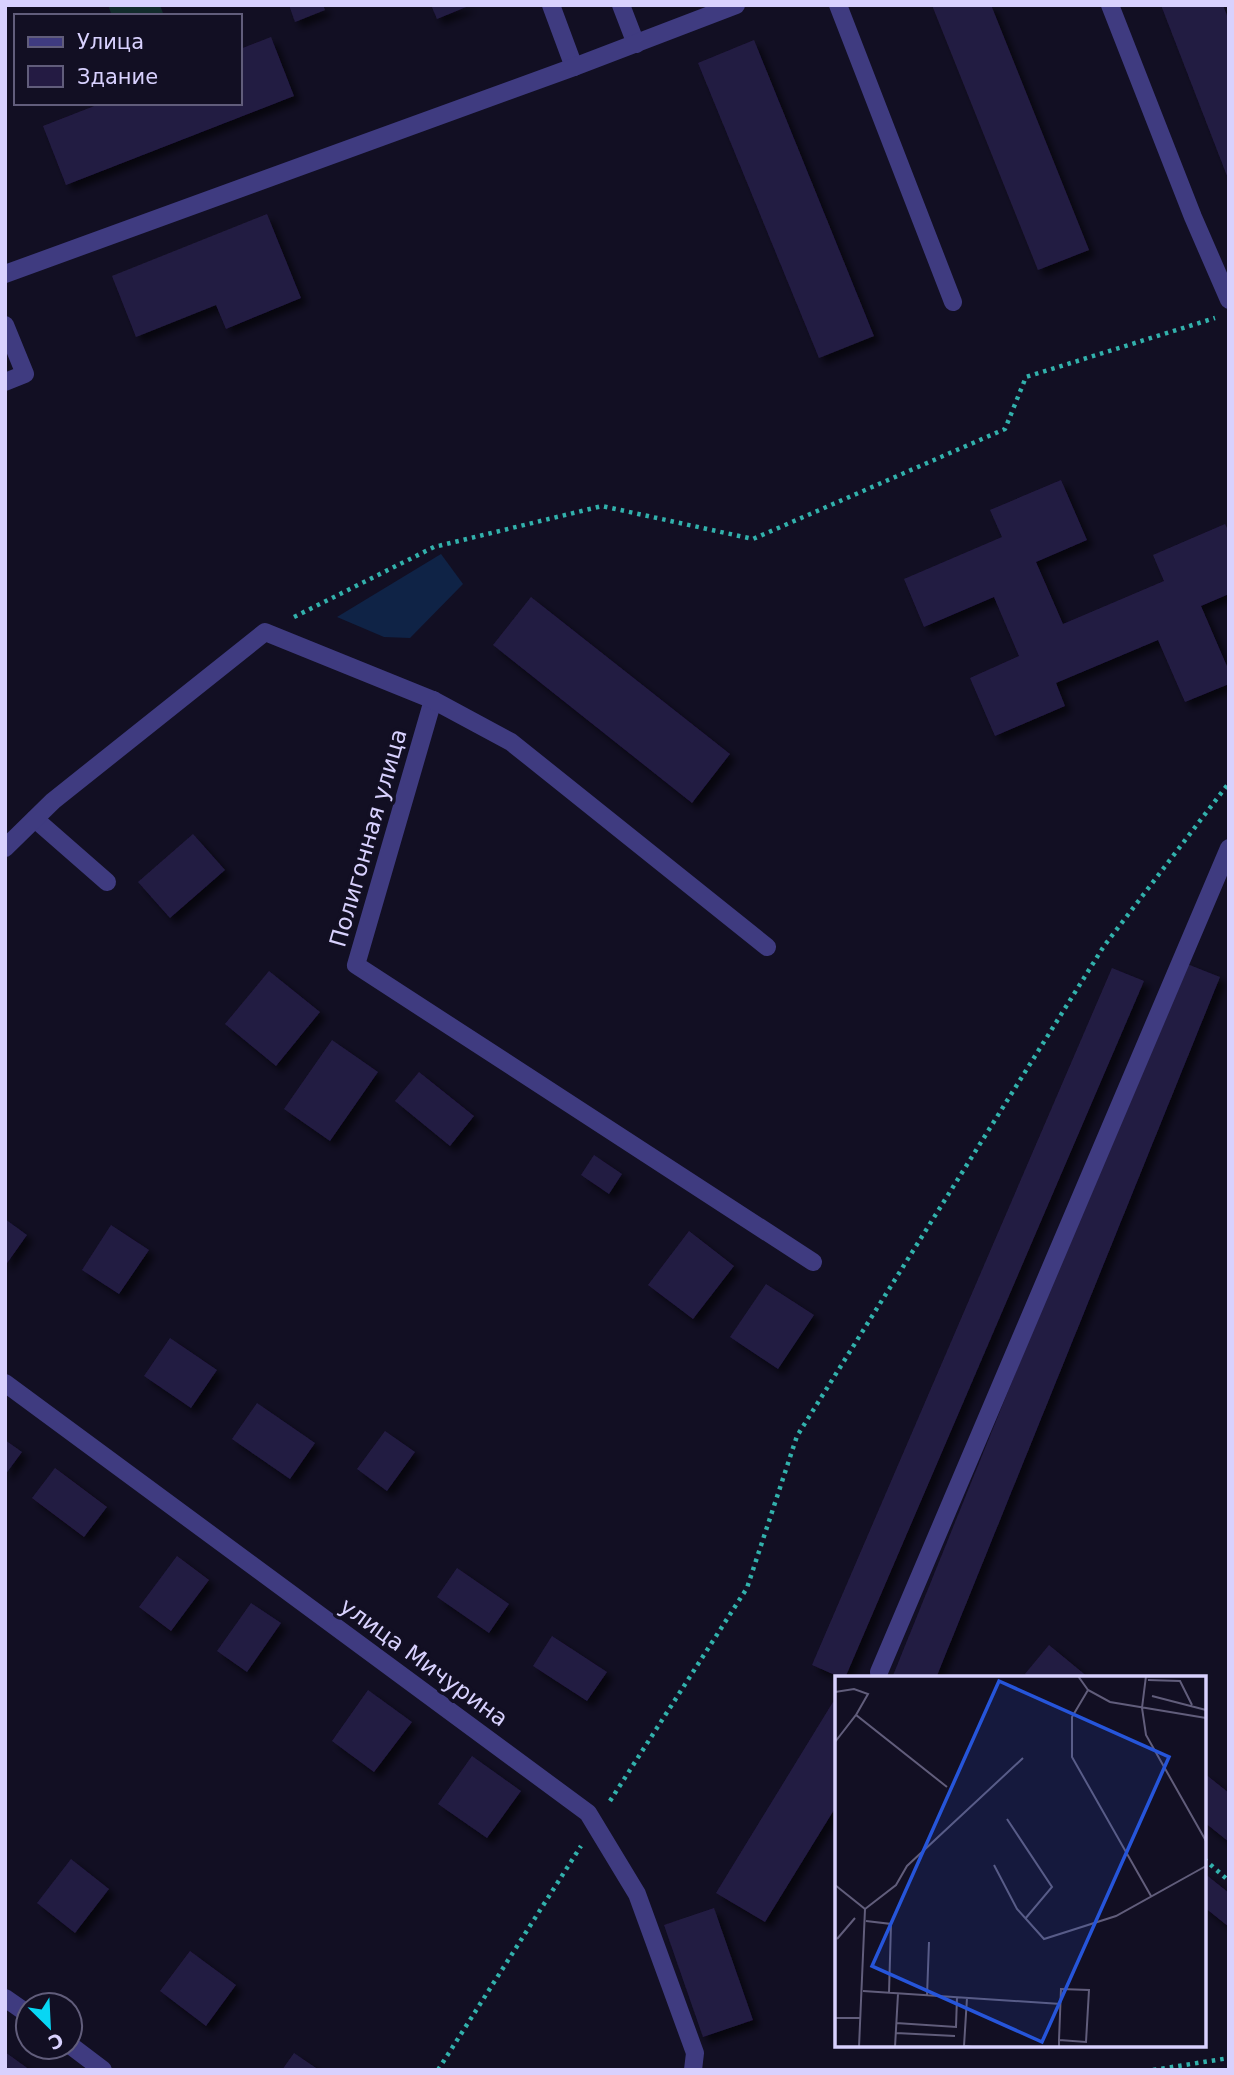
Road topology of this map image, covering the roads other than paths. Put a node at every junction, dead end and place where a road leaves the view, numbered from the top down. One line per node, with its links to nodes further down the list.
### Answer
1 (551, 5): 7 (street)
2 (621, 5): 6 (street)
3 (736, 5): 6 (street)
4 (838, 5): 10 (street)
5 (1110, 5): 9 (street)
6 (636, 44): 7 (street)
7 (575, 67): 8 (street)
8 (5, 274)
9 (1229, 300)
10 (953, 302)
11 (5, 325): 12 (street)
12 (5, 382)
13 (433, 700): 14 (street); 18 (street); 19 (street, Полигонная улица)
14 (35, 818): 15 (street); 17 (street)
15 (5, 848)
16 (1229, 848): 21 (street)
17 (107, 882)
18 (767, 947)
19 (813, 1262)
20 (5, 1383): 24 (street, улица Мичурина)
21 (879, 1672)
22 (84, 2056): 23 (street)
23 (103, 2070)
24 (693, 2070)

